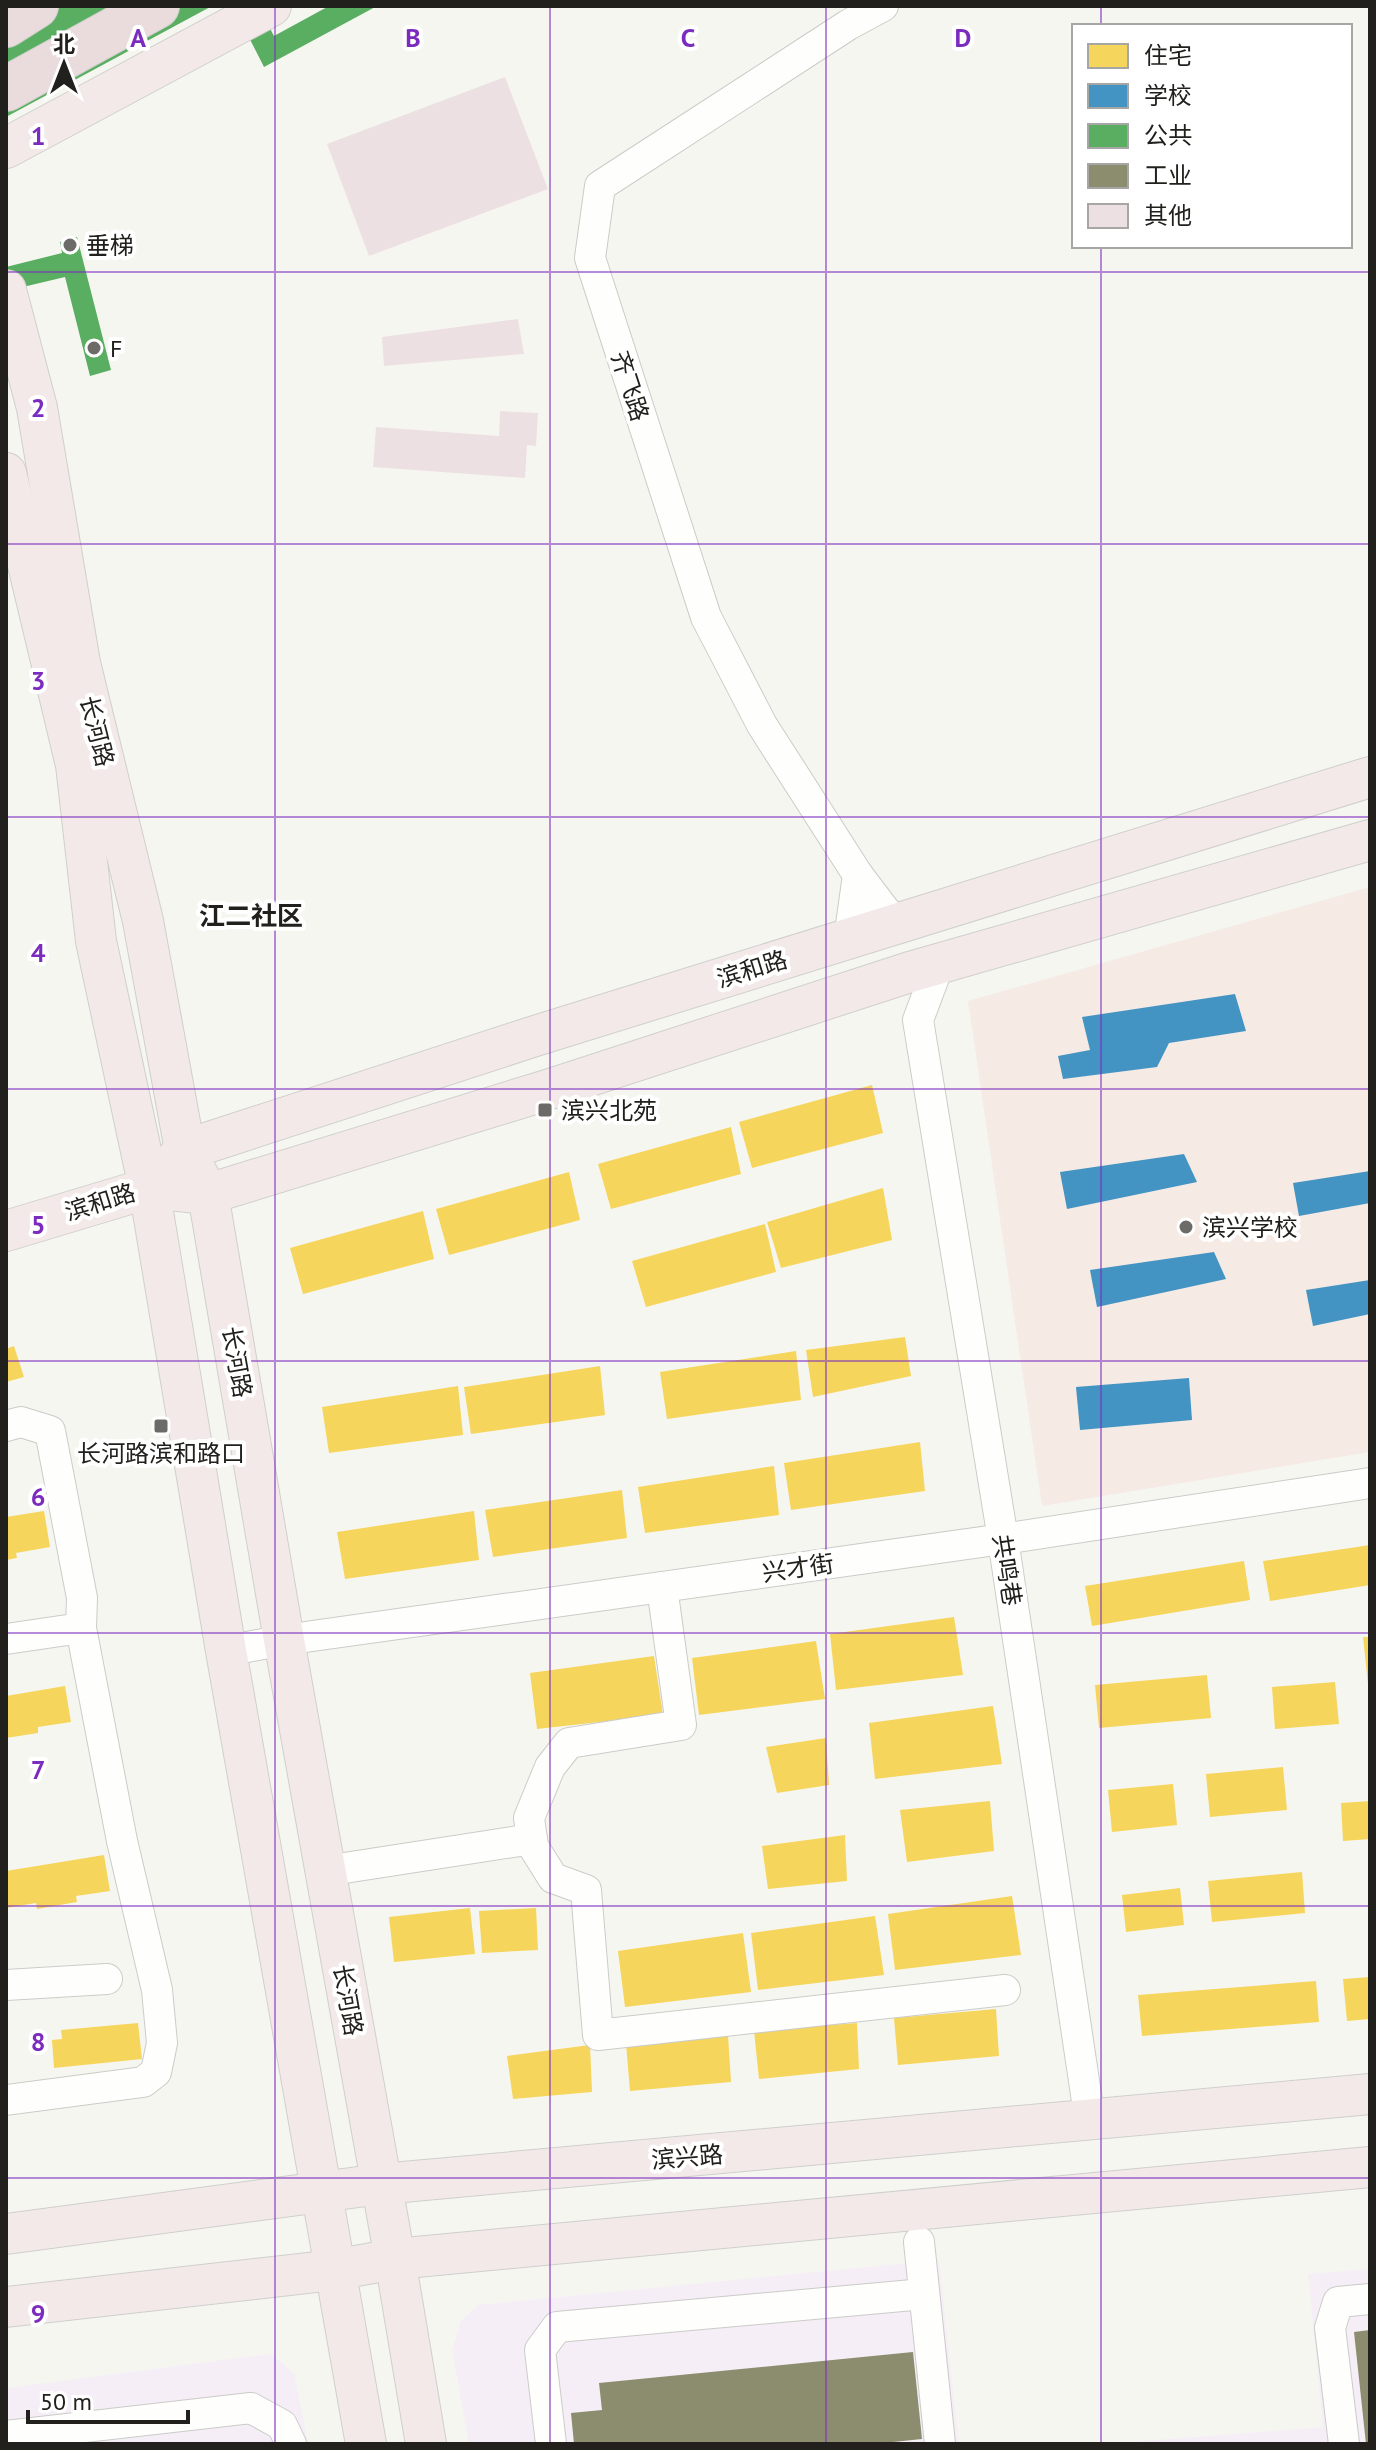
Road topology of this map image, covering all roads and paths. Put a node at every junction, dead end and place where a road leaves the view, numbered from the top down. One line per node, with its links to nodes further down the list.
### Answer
1 (36, 6): 5 (highway)
2 (157, 6): 6 (highway)
3 (271, 6): 7 (main road)
4 (883, 6): 12 (street, 齐飞路)
5 (6, 25)
6 (6, 89)
7 (6, 148)
8 (6, 290): 18 (main road, 长河路)
9 (6, 473): 19 (main road, 长河路)
10 (1370, 777): 13 (main road, 滨和路)
11 (1370, 840): 15 (main road, 滨和路)
12 (858, 875): 13 (street, 齐飞路); 14 (street)
13 (896, 925): 14 (main road, 滨和路)
14 (849, 939): 18 (main road, 滨和路)
15 (939, 964): 16 (main road, 滨和路); 17 (street, 共鸣巷)
16 (869, 986): 17 (street); 20 (main road, 滨和路)
17 (918, 1020): 24 (street, 共鸣巷)
18 (185, 1150): 19 (main road, 滨和路); 20 (main road, 长河路)
19 (149, 1188): 20 (main road, 滨和路); 21 (main road, 滨和路); 29 (main road, 长河路)
20 (208, 1194): 28 (main road, 长河路)
21 (6, 1231)
22 (6, 1426): 26 (street)
23 (1370, 1483): 24 (street, 兴才街)
24 (1003, 1539): 25 (street, 兴才街); 37 (street, 共鸣巷)
25 (662, 1587): 28 (street, 兴才街); 30 (street)
26 (81, 1628): 27 (street); 36 (street)
27 (6, 1639)
28 (284, 1640): 29 (street, 兴才街); 31 (main road, 长河路)
29 (226, 1651): 40 (main road, 长河路)
30 (532, 1839): 31 (street); 34 (street)
31 (325, 1871): 39 (main road, 长河路)
32 (107, 1979): 33 (street)
33 (6, 1985)
34 (1005, 1990)
35 (1370, 2094): 37 (main road, 滨兴路)
36 (6, 2100)
37 (1090, 2121): 39 (main road, 滨兴路)
38 (1370, 2167): 43 (main road)
39 (381, 2184): 40 (main road, 滨兴路); 43 (main road, 长河路)
40 (320, 2192): 41 (main road, 滨兴路); 44 (main road, 长河路)
41 (6, 2234)
42 (919, 2242): 45 (street)
43 (395, 2259): 44 (main road); 51 (main road, 长河路)
44 (334, 2270): 47 (main road); 50 (main road, 长河路)
45 (924, 2294): 52 (street); 53 (street)
46 (1370, 2299): 54 (street)
47 (6, 2307)
48 (6, 2436): 49 (street)
49 (291, 2444)
50 (366, 2444)
51 (426, 2444)
52 (551, 2444)
53 (940, 2444)
54 (1344, 2444)

